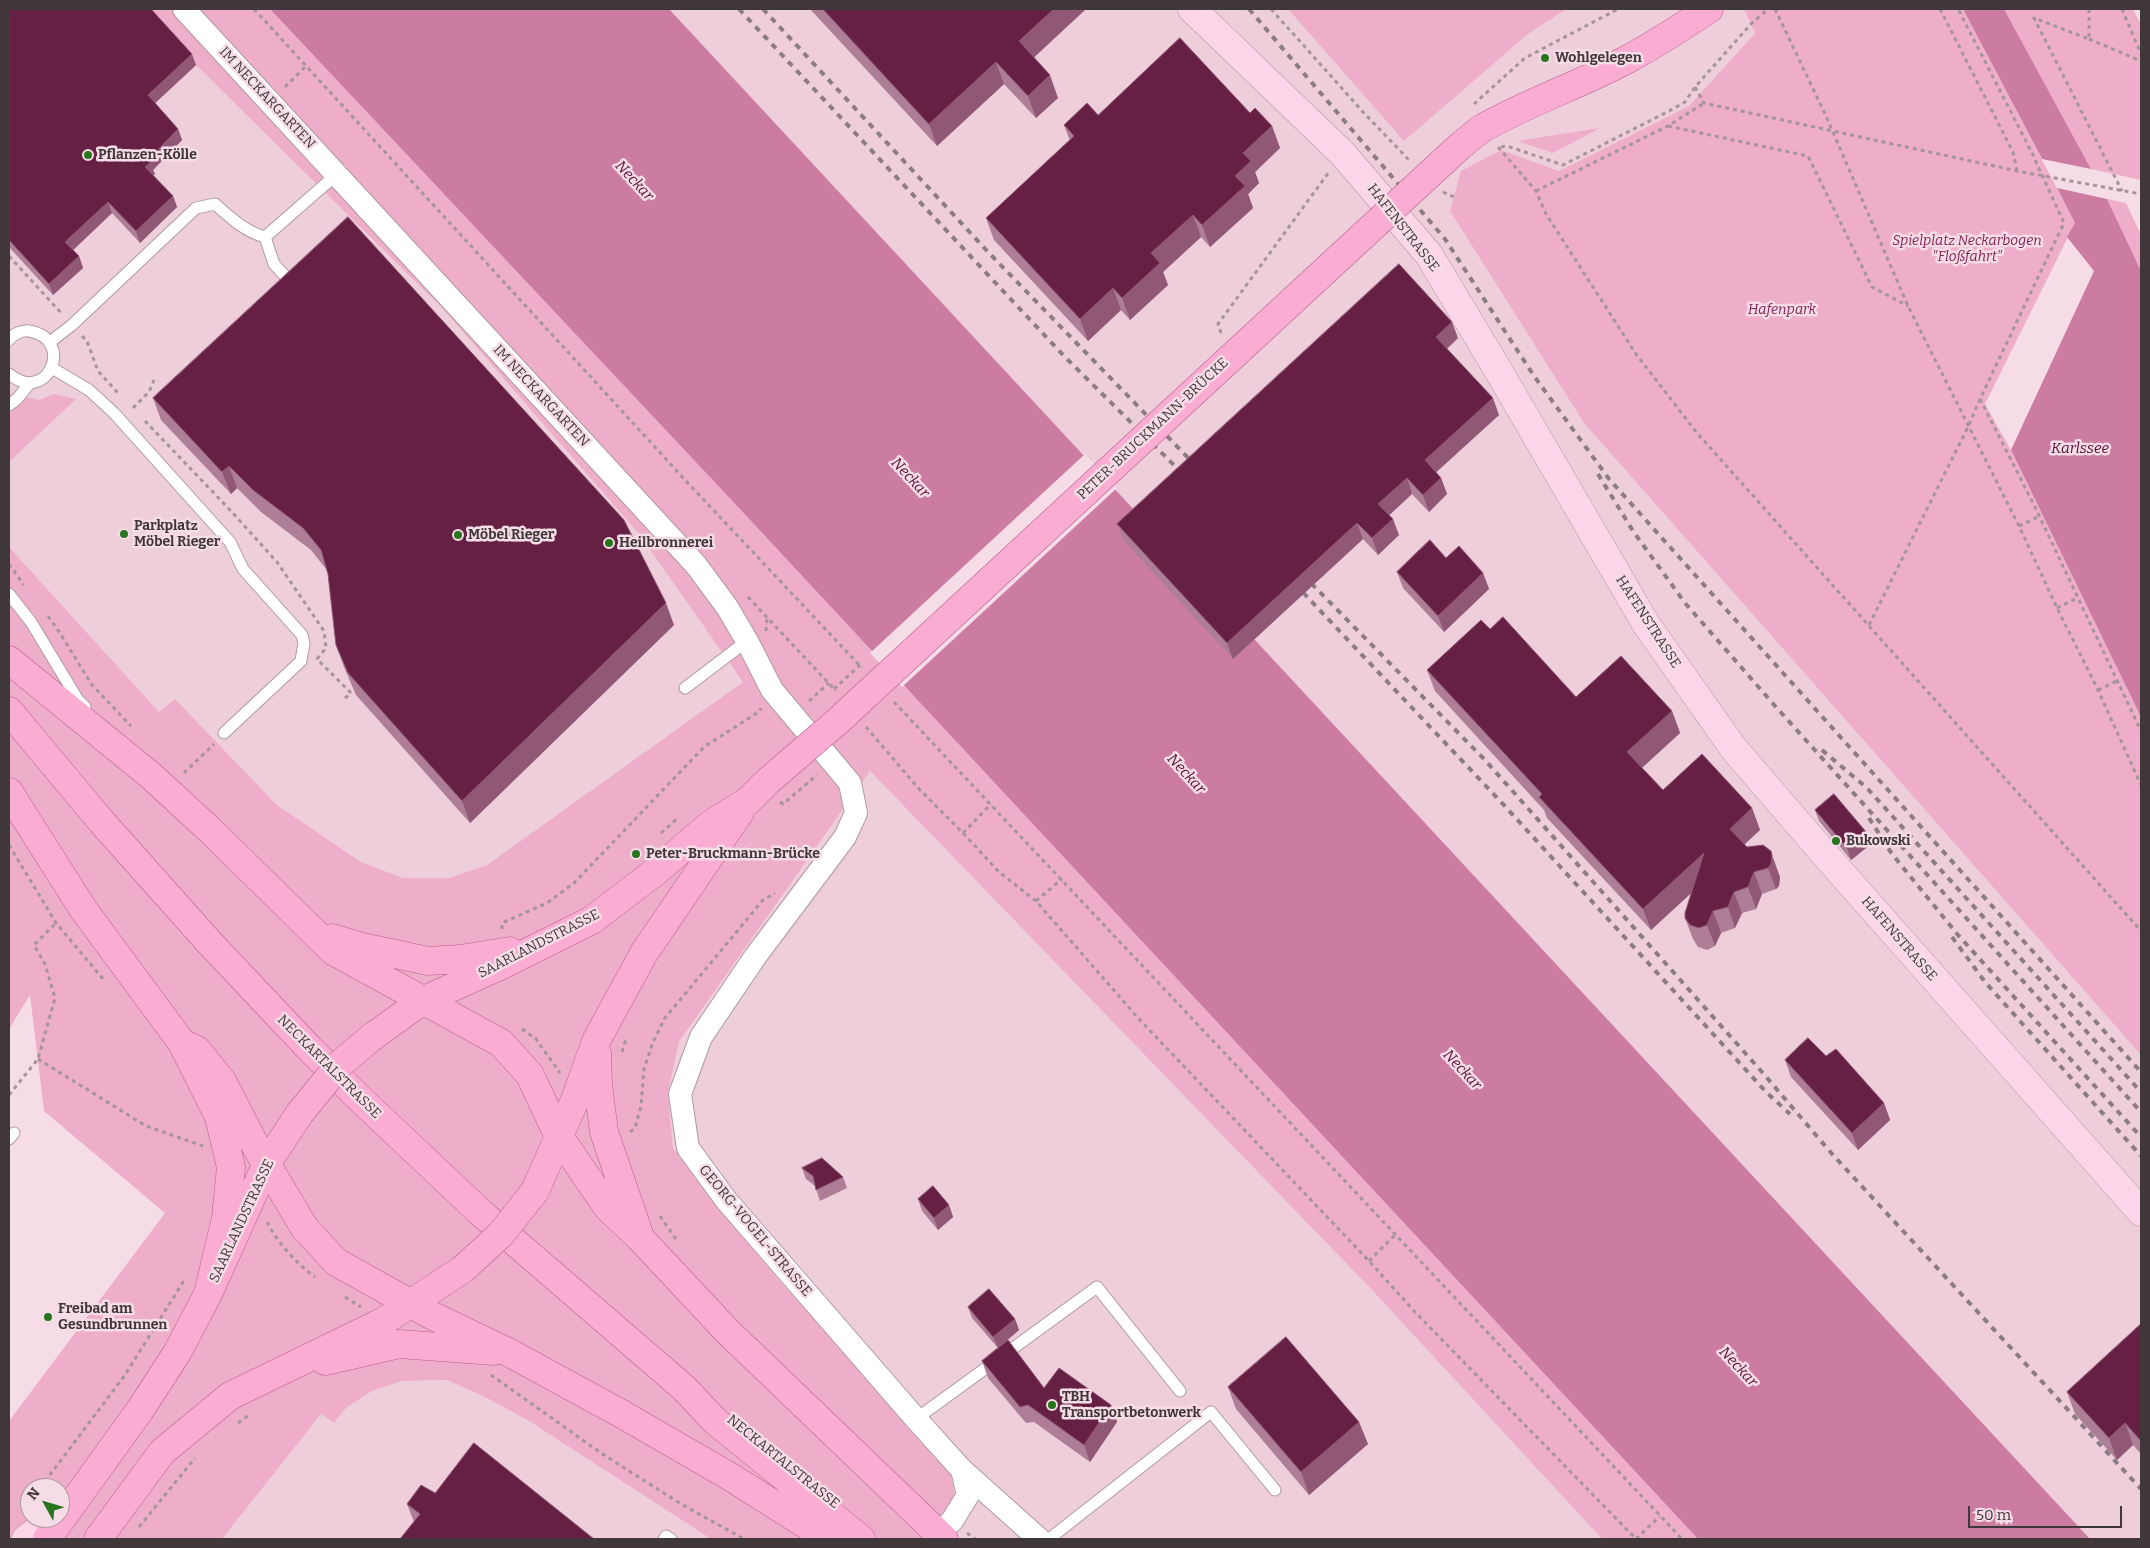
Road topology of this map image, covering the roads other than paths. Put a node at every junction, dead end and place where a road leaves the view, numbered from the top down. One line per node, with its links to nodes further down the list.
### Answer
1 (184, 9): 4 (street, IM NECKARGARTEN)
2 (1192, 9): 31 (main road, HAFENSTRASSE)
3 (1709, 9): 20 (main road, PETER-BRUCKMANN-BRÜCKE, bridge)
4 (337, 174): 5 (lane); 14 (street, IM NECKARGARTEN)
5 (265, 237): 6 (lane); 8 (lane)
6 (294, 286)
7 (9, 340): 8 (lane)
8 (50, 342): 9 (lane)
9 (52, 368): 11 (lane); 18 (lane)
10 (9, 374): 11 (lane)
11 (30, 383): 12 (lane)
12 (9, 405)
13 (9, 594): 19 (lane)
14 (756, 638): 16 (lane); 23 (street, IM NECKARGARTEN)
15 (9, 660): 19 (main road)
16 (685, 688)
17 (9, 711): 37 (main road, NECKARTALSTRASSE)
18 (224, 733)
19 (150, 775): 24 (main road)
20 (771, 790): 22 (main road, SAARLANDSTRASSE)
21 (9, 792): 28 (main road)
22 (748, 800): 25 (main road, SAARLANDSTRASSE); 27 (main road, SAARLANDSTRASSE)
23 (856, 812): 39 (street, GEORG-VOGEL-STRASSE)
24 (314, 932): 25 (main road); 26 (main road)
25 (541, 946): 26 (main road, SAARLANDSTRASSE)
26 (422, 1001): 29 (main road); 30 (main road, SAARLANDSTRASSE, bridge)
27 (596, 1041): 29 (main road, SAARLANDSTRASSE); 32 (main road)
28 (182, 1043): 30 (main road); 33 (main road)
29 (558, 1135): 32 (main road); 34 (main road, SAARLANDSTRASSE, bridge)
30 (267, 1163): 33 (main road, SAARLANDSTRASSE); 34 (main road)
31 (2141, 1212)
32 (640, 1238): 45 (main road)
33 (208, 1294): 42 (main road, SAARLANDSTRASSE)
34 (411, 1303): 35 (main road); 36 (main road, SAARLANDSTRASSE)
35 (508, 1352): 36 (main road); 51 (main road)
36 (277, 1372): 46 (main road, SAARLANDSTRASSE)
37 (684, 1388): 52 (main road, NECKARTALSTRASSE); 53 (main road, NECKARTALSTRASSE)
38 (1180, 1391): 39 (lane)
39 (916, 1418): 40 (street, GEORG-VOGEL-STRASSE)
40 (962, 1470): 45 (street, GEORG-VOGEL-STRASSE); 54 (street, GEORG-VOGEL-STRASSE)
41 (1275, 1490): 55 (lane)
42 (70, 1503)
43 (41, 1528): 47 (main road)
44 (54, 1528): 48 (main road, SAARLANDSTRASSE)
45 (944, 1531)
46 (102, 1536)
47 (26, 1539)
48 (47, 1539)
49 (664, 1539): 50 (lane)
50 (671, 1539)
51 (829, 1539)
52 (861, 1539)
53 (880, 1539)
54 (1039, 1539)
55 (1049, 1539)

